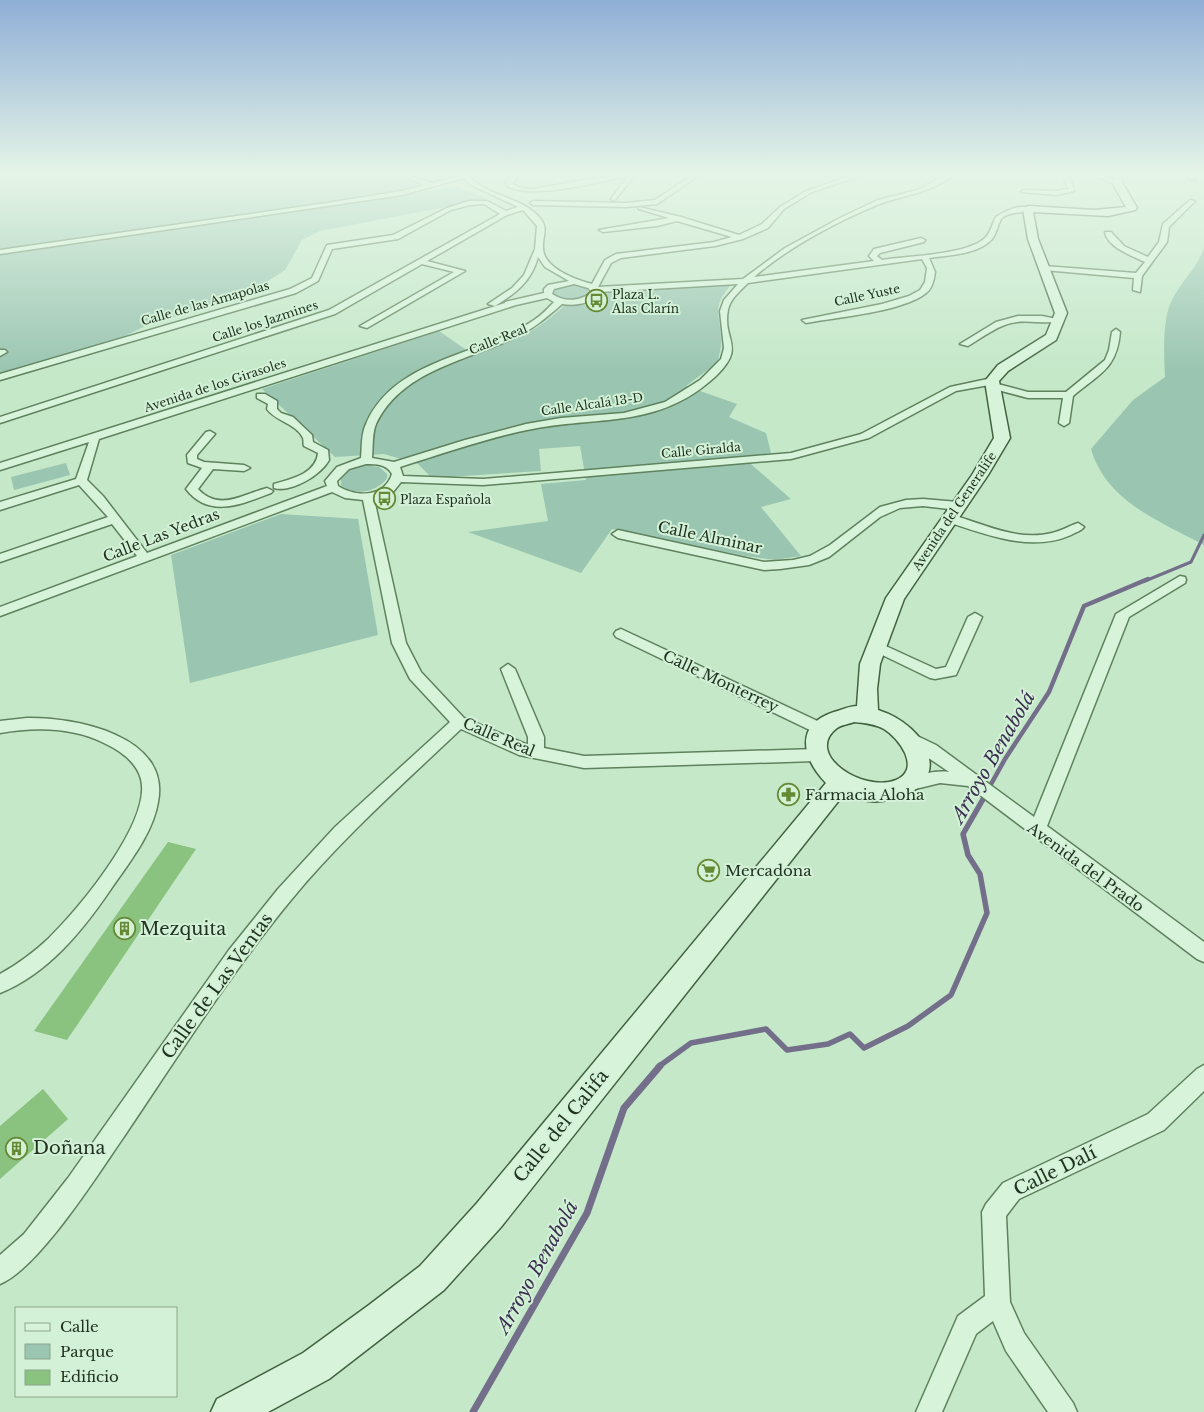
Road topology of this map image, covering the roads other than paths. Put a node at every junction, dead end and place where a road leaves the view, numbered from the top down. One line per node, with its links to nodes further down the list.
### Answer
1 (85, 240): 13 (street)
2 (376, 240): 36 (street, Calle de las Amapolas)
3 (460, 240): 16 (street, Calle los Jazmines)
4 (539, 240): 12 (street, Avenida de los Girasoles)
5 (729, 240): 24 (street)
6 (806, 240): 21 (street, Calle Alcalá 13-D)
7 (921, 240): 17 (street)
8 (986, 240): 14 (street)
9 (1033, 240): 18 (street)
10 (1112, 240): 15 (street)
11 (1163, 240): 15 (street)
12 (538, 250): 19 (street); 29 (street, Avenida de los Girasoles)
13 (0, 252)
14 (925, 258): 17 (street); 30 (street, Calle Yuste)
15 (1150, 261): 20 (street)
16 (421, 262): 32 (street); 40 (street, Calle los Jazmines)
17 (881, 263): 21 (street)
18 (1044, 268): 20 (street); 31 (street)
19 (560, 273): 22 (street); 23 (street)
20 (1138, 276): 25 (street)
21 (745, 281): 24 (street); 46 (street, Calle Alcalá 13-D)
22 (562, 283): 23 (street); 26 (street)
23 (581, 283): 24 (street)
24 (596, 286): 27 (street)
25 (1138, 290)
26 (548, 295): 27 (street); 28 (street, Avenida de los Girasoles)
27 (560, 301): 44 (street, Calle Real)
28 (516, 302): 29 (street, Avenida de los Girasoles); 33 (street, Avenida de los Girasoles)
29 (486, 308): 33 (street, Avenida de los Girasoles)
30 (806, 320)
31 (1058, 320): 35 (street); 37 (street)
32 (364, 326)
33 (438, 327): 43 (street, Avenida de los Girasoles)
34 (1116, 332): 38 (street)
35 (965, 344)
36 (0, 377)
37 (992, 384): 38 (street); 49 (street, Calle Giralda); 56 (street, Avenida del Generalife)
38 (1068, 395): 41 (street)
39 (261, 396): 52 (street)
40 (0, 420)
41 (1064, 423)
42 (210, 434): 45 (street)
43 (93, 437): 47 (street, Avenida de los Girasoles); 50 (street)
44 (366, 460): 46 (street); 51 (street)
45 (210, 466): 48 (street); 52 (street)
46 (393, 466): 49 (street)
47 (0, 467)
48 (244, 468)
49 (398, 479): 53 (street)
50 (81, 481): 55 (street); 57 (street)
51 (333, 488): 53 (street); 54 (street, Calle Las Yedras)
52 (274, 489): 54 (street)
53 (368, 496): 69 (street, Calle Real)
54 (290, 504): 61 (street, Calle Las Yedras)
55 (0, 506)
56 (954, 512): 58 (street, Calle Alminar); 59 (street, Calle Alminar); 66 (street, Avenida del Generalife)
57 (114, 519): 60 (street); 61 (street)
58 (1078, 526)
59 (618, 534)
60 (0, 558)
61 (145, 558): 63 (street, Calle Las Yedras)
62 (1180, 580): 78 (street)
63 (4, 612)
64 (975, 617): 66 (street)
65 (621, 634): 71 (street, Calle Monterrey)
66 (877, 647): 68 (street, Avenida del Generalife)
67 (508, 669): 73 (street)
68 (868, 716): 71 (street); 72 (street)
69 (459, 722): 73 (street, Calle Real); 82 (street, Calle de Las Ventas)
70 (0, 727): 80 (street)
71 (821, 729): 74 (street)
72 (910, 739): 75 (street, Avenida del Prado); 77 (street)
73 (536, 754): 74 (street, Calle Real)
74 (816, 755): 76 (street)
75 (968, 780): 77 (street); 78 (street, Avenida del Prado)
76 (840, 782): 77 (street); 84 (street, Calle del Califa)
77 (907, 786)
78 (1036, 830): 79 (street, Avenida del Prado)
79 (1204, 953)
80 (0, 984)
81 (1204, 1076): 83 (street, Calle Dalí)
82 (0, 1272)
83 (998, 1302): 85 (street); 86 (street)
84 (230, 1412)
85 (929, 1412)
86 (1064, 1412)

